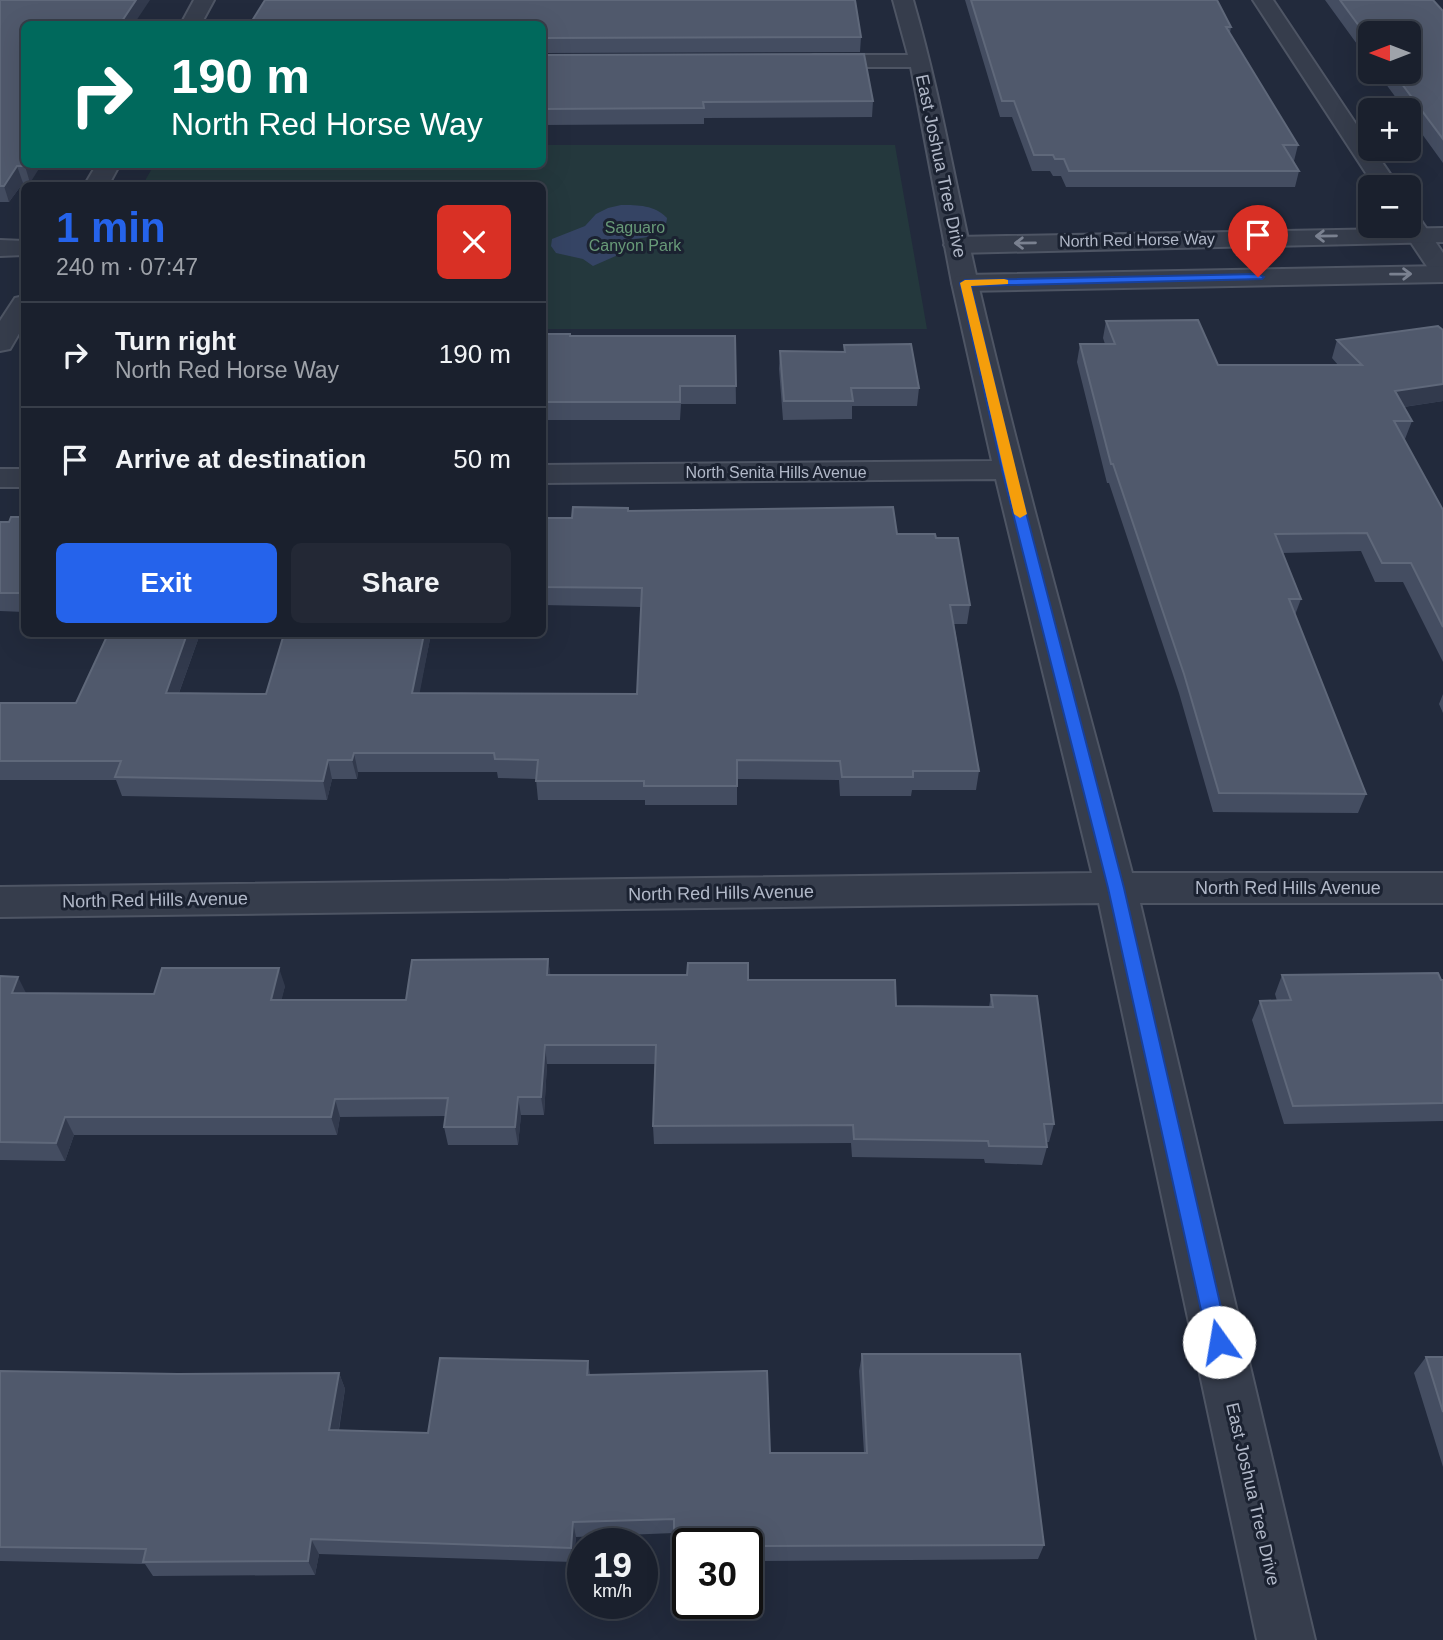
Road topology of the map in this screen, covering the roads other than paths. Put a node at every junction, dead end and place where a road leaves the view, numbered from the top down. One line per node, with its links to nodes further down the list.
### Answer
1 (204, 0): 4 (street)
2 (903, 0): 5 (street, East Joshua Tree Drive)
3 (1263, 0): 7 (street)
4 (193, 21)
5 (920, 61): 6 (street); 12 (street, East Joshua Tree Drive)
6 (794, 62)
7 (1379, 175)
8 (1358, 230): 12 (street, North Red Horse Way, one-way to 12)
9 (1421, 230): 10 (street, North Red Horse Way)
10 (1443, 235)
11 (1420, 238): 15 (street)
12 (957, 245): 16 (street, East Joshua Tree Drive)
13 (0, 248): 14 (street)
14 (21, 248)
15 (1443, 273): 16 (street, one-way to 15)
16 (965, 283): 19 (street, East Joshua Tree Drive)
17 (21, 309): 18 (street)
18 (0, 343)
19 (1009, 470): 20 (street, North Senita Hills Avenue); 23 (street, East Joshua Tree Drive)
20 (546, 474)
21 (0, 478): 22 (street)
22 (21, 478)
23 (1116, 888): 24 (street, North Red Hills Avenue); 25 (street, North Red Hills Avenue); 26 (street, East Joshua Tree Drive)
24 (1443, 888)
25 (0, 902)
26 (1286, 1640)

